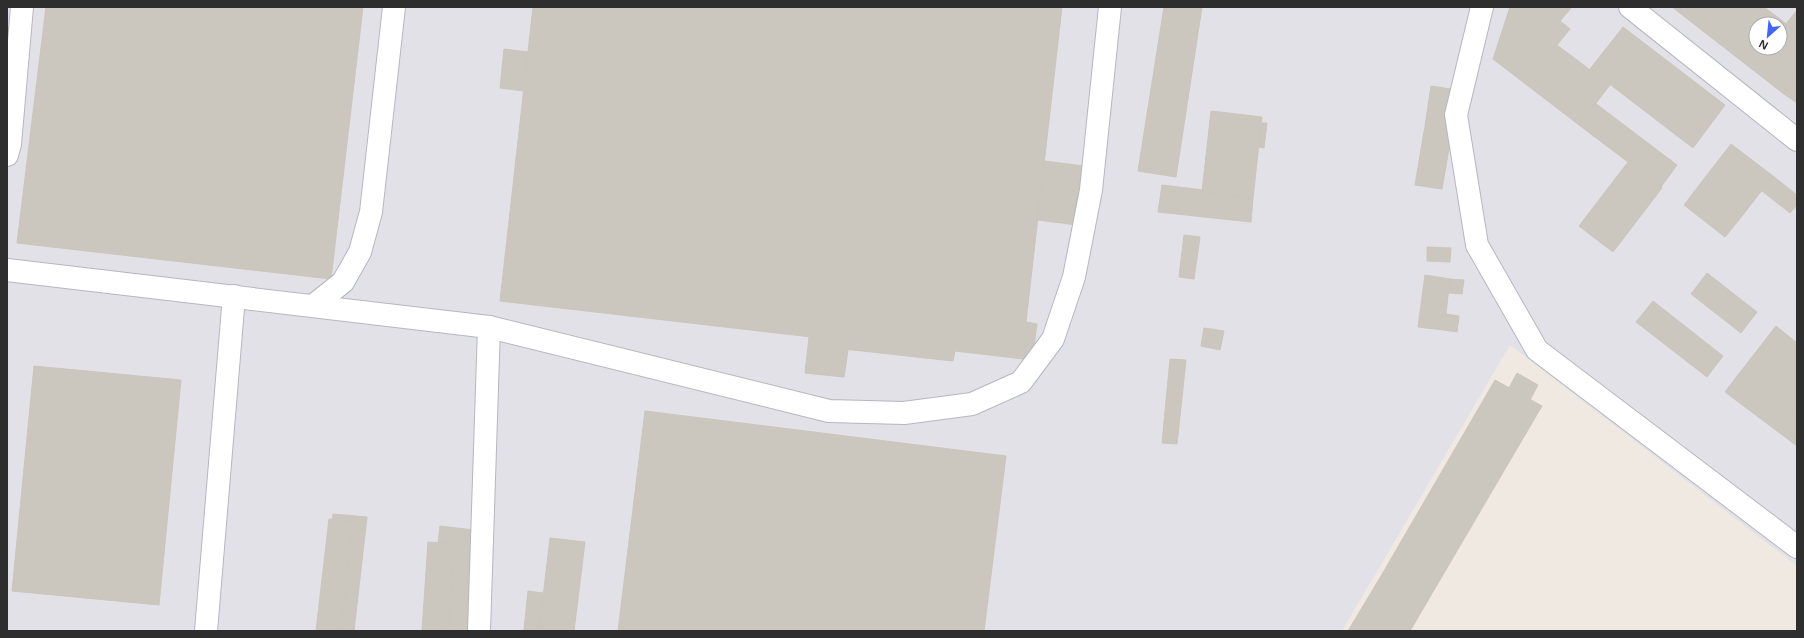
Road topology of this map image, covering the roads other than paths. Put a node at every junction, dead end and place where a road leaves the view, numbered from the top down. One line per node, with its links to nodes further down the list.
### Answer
1 (22, 7): 7 (lane)
2 (394, 7): 10 (lane)
3 (1110, 7): 11 (lane)
4 (1482, 7): 12 (lane)
5 (1630, 7): 6 (lane)
6 (1797, 140)
7 (7, 155)
8 (7, 270): 9 (lane)
9 (234, 296): 10 (lane); 13 (lane)
10 (314, 305): 11 (lane)
11 (489, 327): 14 (lane)
12 (1797, 548)
13 (206, 631)
14 (479, 631)

